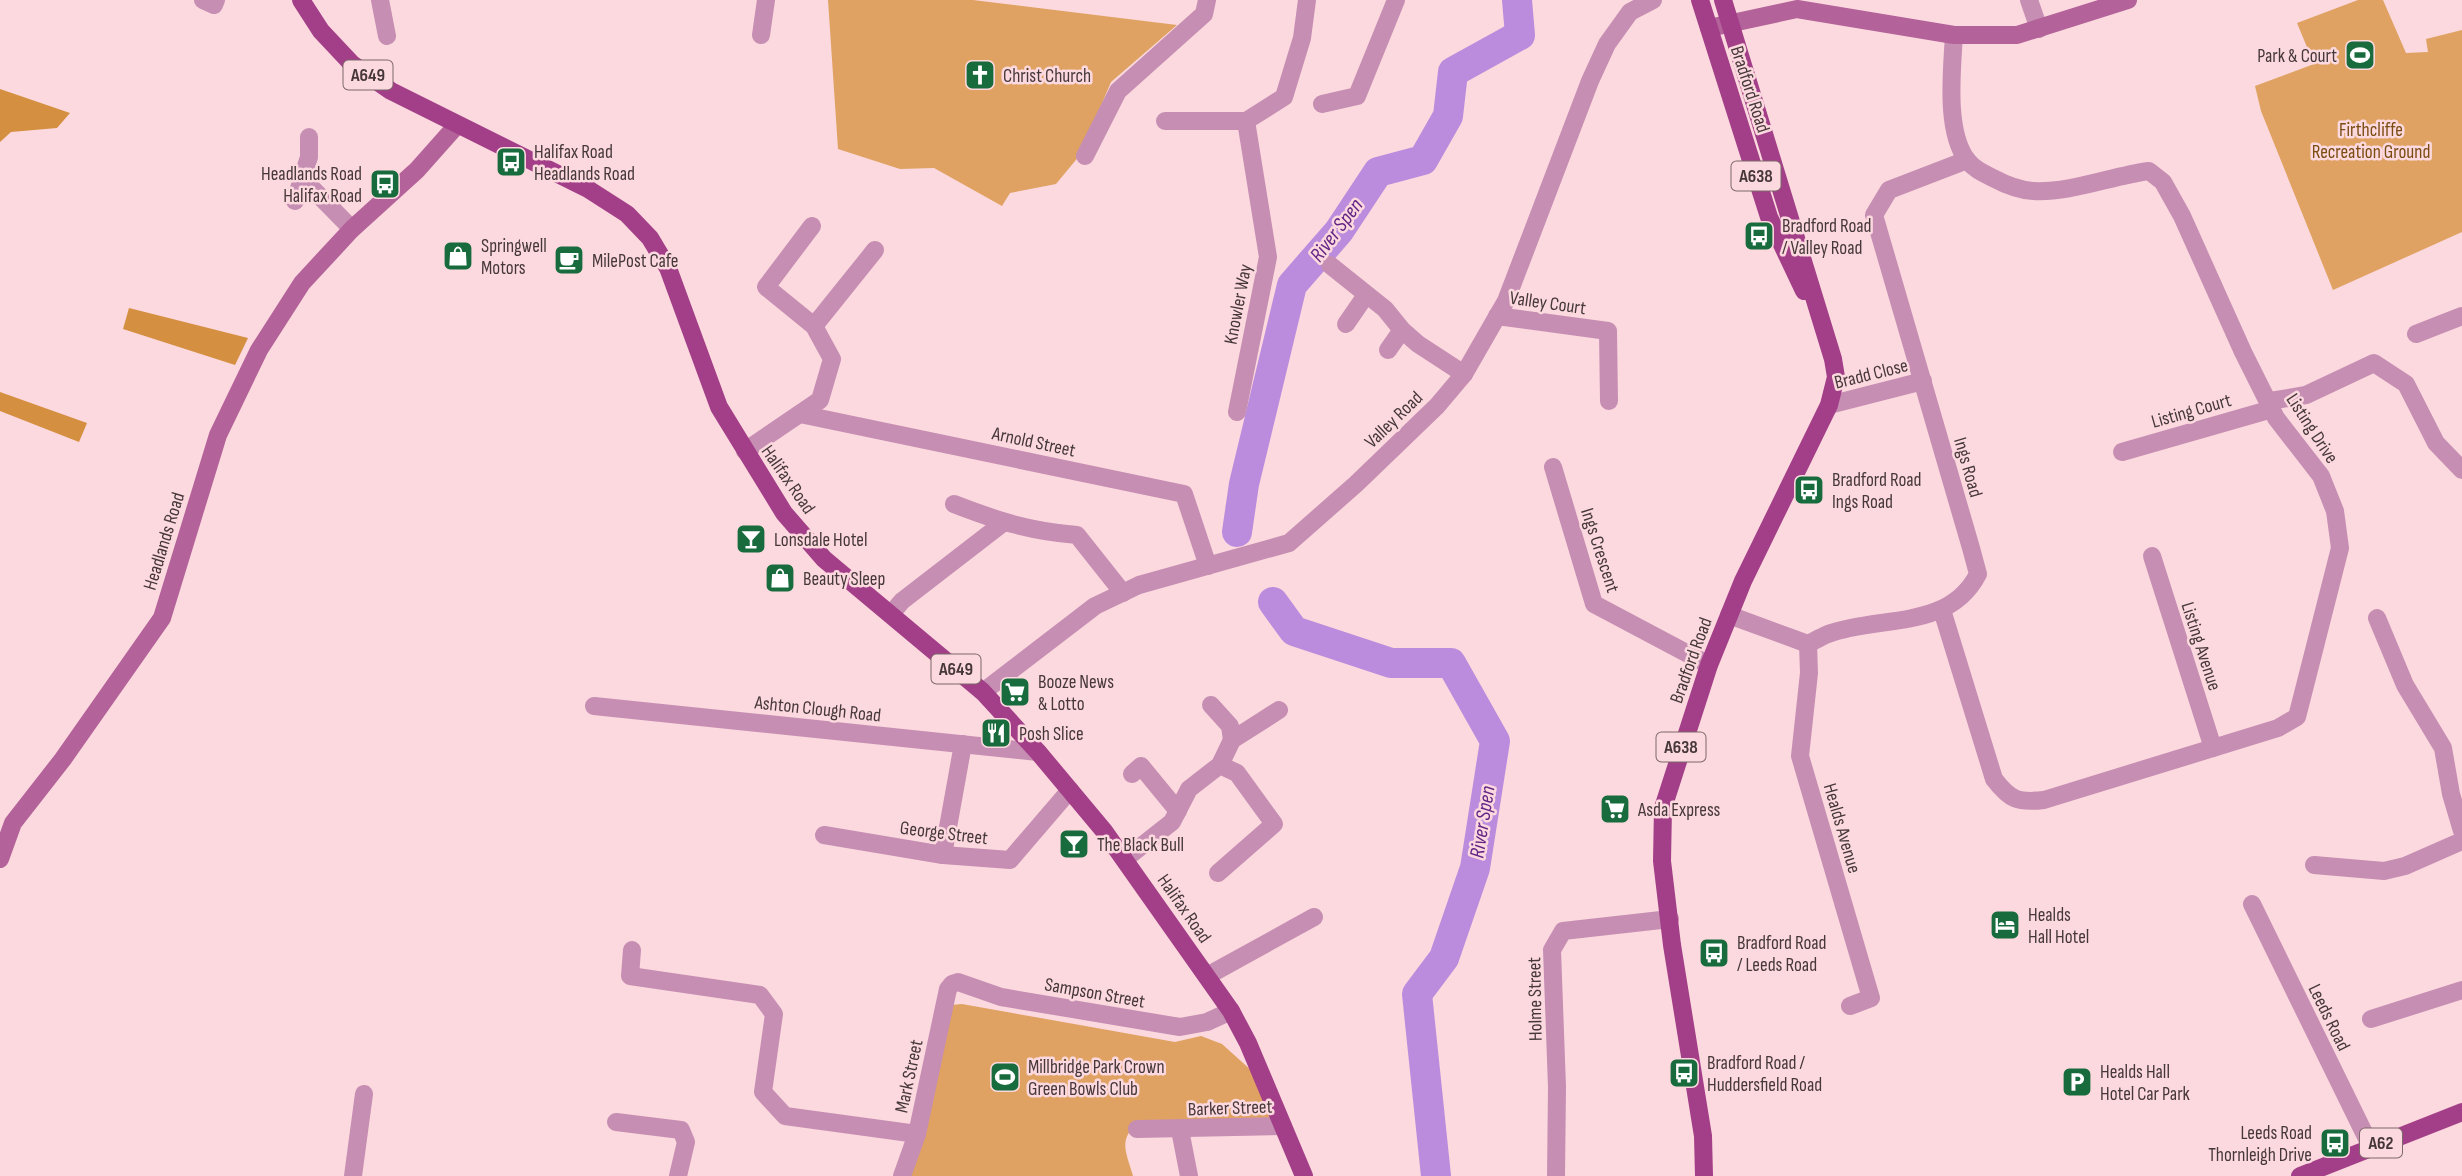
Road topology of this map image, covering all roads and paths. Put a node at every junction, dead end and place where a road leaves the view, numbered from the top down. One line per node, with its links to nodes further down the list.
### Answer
1 (203, 0): 2 (street)
2 (216, 0)
3 (301, 0): 23 (main road, Halifax Road / A649)
4 (380, 0): 19 (street)
5 (766, 0): 17 (street)
6 (1207, 0): 25 (street)
7 (1307, 0): 22 (street)
8 (1396, 0): 20 (street)
9 (1653, 0): 34 (street, Valley Road)
10 (1700, 0): 15 (main road, Bradford Road / A638)
11 (1723, 0): 14 (main road, Bradford Road / A638)
12 (2029, 0): 16 (street)
13 (2128, 0): 16 (street)
14 (1730, 23): 15 (street); 18 (street); 40 (main road, Bradford Road / A638)
15 (1709, 28): 40 (main road, Bradford Road / A638)
16 (2039, 29): 18 (street)
17 (761, 35)
18 (1954, 35): 26 (street)
19 (387, 36)
20 (1322, 104)
21 (1165, 121): 22 (street)
22 (1246, 121): 47 (street, Knowler Way)
23 (457, 125): 30 (street, Headlands Road); 49 (main road, Halifax Road / A649)
24 (309, 137): 27 (street)
25 (1085, 156)
26 (1967, 160): 43 (street, Ings Road); 46 (street, Listing Drive)
27 (302, 178): 28 (street); 30 (street)
28 (295, 201)
29 (812, 226): 37 (street)
30 (352, 229): 80 (street, Headlands Road)
31 (875, 250): 37 (street)
32 (1330, 265): 33 (street)
33 (1366, 295): 36 (street); 38 (street)
34 (1497, 316): 42 (street, Valley Road); 44 (street, Valley Court)
35 (2462, 316): 39 (street)
36 (1346, 324)
37 (814, 326): 48 (street)
38 (1402, 330): 41 (street); 42 (street)
39 (2416, 334)
40 (1829, 345): 45 (main road, Bradford Road / A638)
41 (1388, 350)
42 (1464, 374): 56 (street, Valley Road)
43 (1923, 381): 45 (street, Bradd Close); 58 (street, Ings Road)
44 (1606, 401)
45 (1829, 405): 60 (main road, Bradford Road / A638)
46 (2271, 405): 50 (street, Listing Court); 52 (street, Listing Court); 70 (street, Listing Drive)
47 (1237, 412)
48 (800, 414): 49 (street); 56 (street, Arnold Street)
49 (745, 451): 59 (main road, Halifax Road / A649)
50 (2122, 452)
51 (1553, 467): 63 (street, Ings Crescent)
52 (2462, 470)
53 (954, 504): 54 (street)
54 (1003, 523): 57 (street); 59 (street)
55 (2152, 556): 70 (street, Listing Avenue)
56 (1209, 566): 57 (street, Valley Road)
57 (1123, 593): 64 (street, Valley Road)
58 (1942, 610): 62 (street, Ings Road); 70 (street, Listing Drive)
59 (891, 614): 64 (main road, Halifax Road / A649)
60 (1729, 615): 62 (street); 63 (main road, Bradford Road / A638)
61 (2377, 618): 76 (street)
62 (1808, 644): 91 (street, Healds Avenue)
63 (1709, 665): 86 (main road, Bradford Road / A638)
64 (983, 692): 71 (main road, Halifax Road / A649)
65 (1211, 705): 68 (street)
66 (594, 706): 69 (street, Ashton Clough Road)
67 (1279, 710): 68 (street)
68 (1232, 740): 72 (street)
69 (963, 744): 71 (street, Ashton Clough Road); 79 (street)
70 (2213, 748)
71 (1038, 752): 74 (main road, Halifax Road / A649)
72 (1220, 765): 75 (street); 83 (street)
73 (1132, 774): 75 (street)
74 (1070, 790): 79 (street, George Street); 81 (main road, Halifax Road / A649)
75 (1178, 811): 81 (street)
76 (2462, 831)
77 (824, 835): 79 (street, George Street)
78 (2462, 841): 82 (street)
79 (943, 855)
80 (0, 859)
81 (1125, 859): 88 (main road, Halifax Road / A649)
82 (2315, 866)
83 (1218, 873)
84 (2252, 904): 101 (street, Leeds Road)
85 (1314, 917): 88 (street)
86 (1670, 919): 107 (street, Holme Street); 108 (main road, Bradford Road / A638)
87 (632, 950): 100 (street)
88 (1207, 976): 92 (main road, Halifax Road / A649)
89 (952, 984): 92 (street, Sampson Street); 100 (street, Mark Street)
90 (2462, 990): 93 (street)
91 (1850, 1006)
92 (1231, 1010): 97 (main road, Halifax Road / A649)
93 (2371, 1019)
94 (364, 1094): 102 (street)
95 (2462, 1112): 101 (main road, A62)
96 (616, 1122): 103 (street)
97 (1283, 1126): 99 (street, Barker Street); 106 (main road, Halifax Road / A649)
98 (1137, 1129): 99 (street, Barker Street)
99 (1180, 1130): 105 (street)
100 (917, 1134): 104 (street, Mark Street)
101 (2371, 1147): 109 (main road, A62)
102 (353, 1176)
103 (678, 1176)
104 (902, 1176)
105 (1189, 1176)
106 (1304, 1176)
107 (1556, 1176)
108 (1704, 1176)
109 (2301, 1176)

